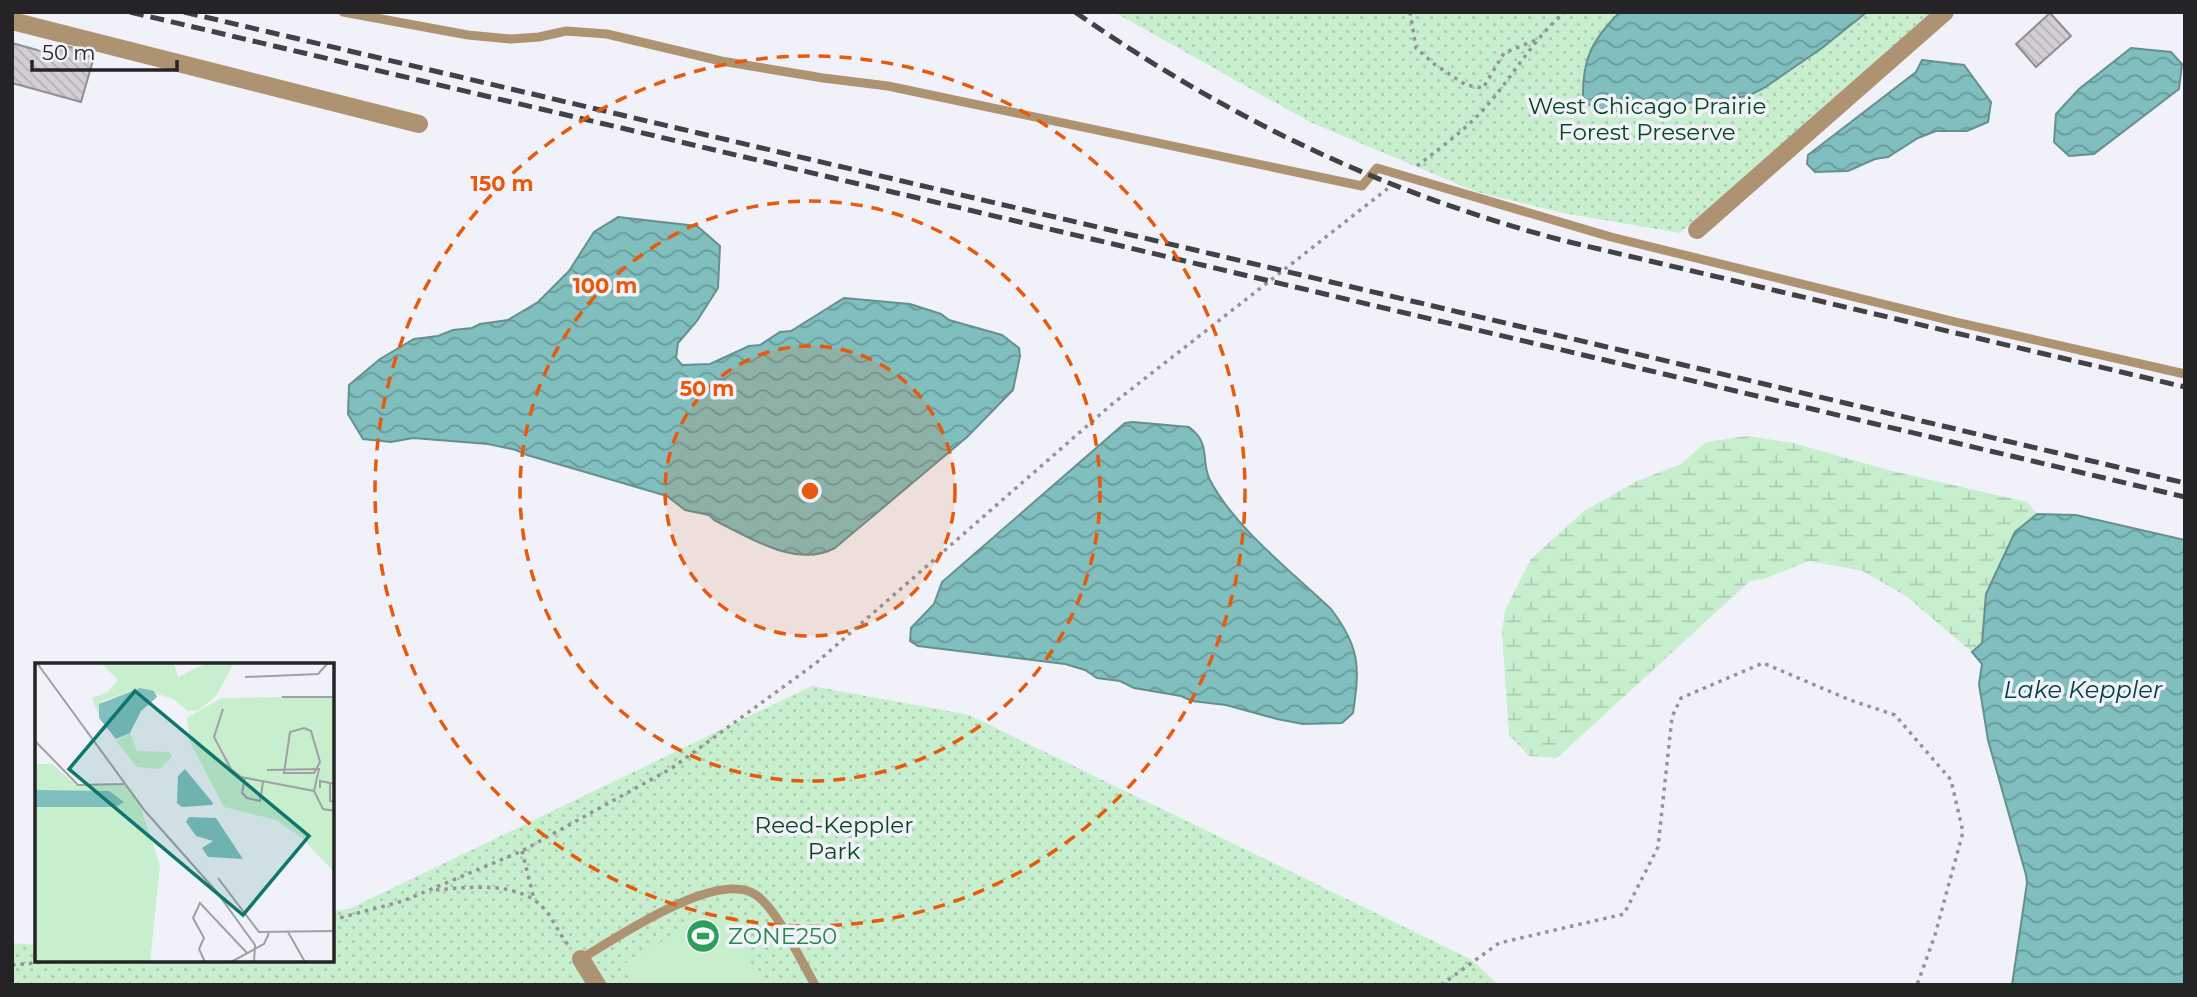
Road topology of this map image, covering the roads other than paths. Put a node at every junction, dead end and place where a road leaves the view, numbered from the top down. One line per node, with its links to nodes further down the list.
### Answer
1 (343, 12): 6 (lane)
2 (1945, 12): 5 (street)
3 (12, 22): 4 (street)
4 (419, 124)
5 (1696, 230)
6 (2185, 374)
7 (581, 959): 8 (street); 9 (lane)
8 (597, 985)
9 (815, 985)

